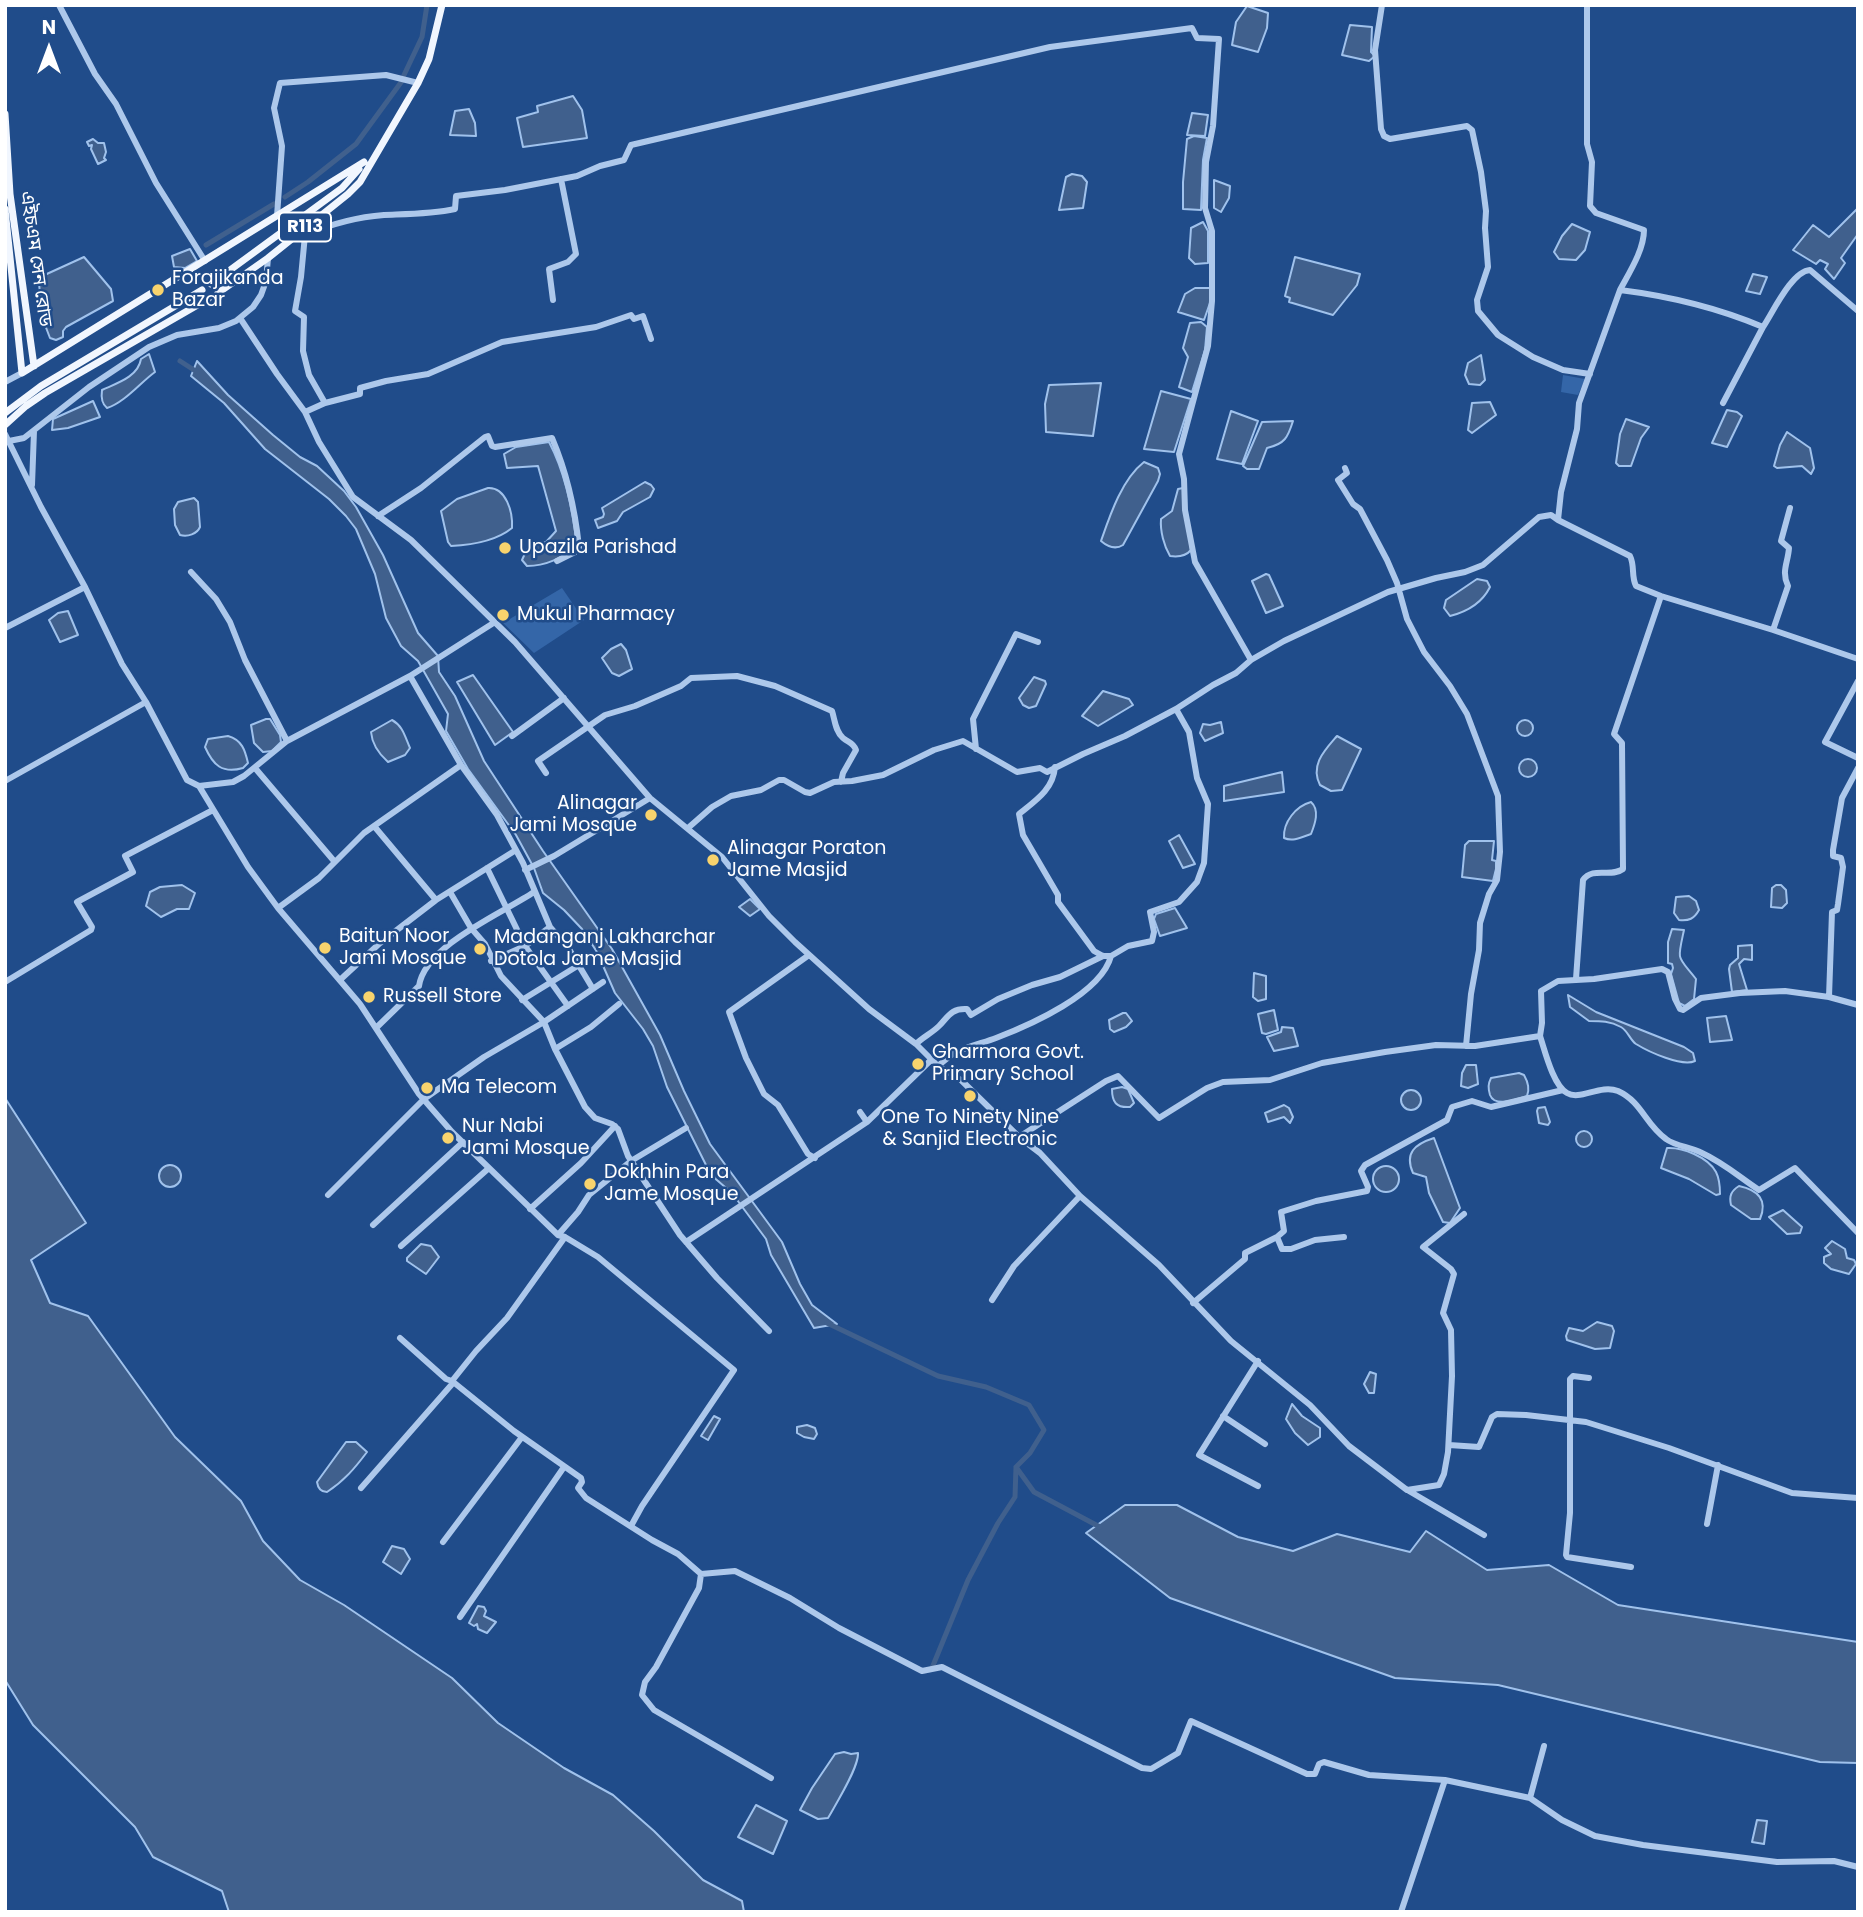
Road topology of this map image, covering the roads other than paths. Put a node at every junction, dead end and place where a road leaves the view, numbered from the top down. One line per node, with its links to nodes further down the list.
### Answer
1 (59, 5): 13 (street)
2 (442, 5): 5 (main road, R113)
3 (1382, 5): 26 (street)
4 (1587, 5): 16 (street)
5 (418, 83): 7 (main road, R113); 11 (street)
6 (5, 114): 24 (main road, এইচএম সেন রোড)
7 (378, 148): 8 (main road, R113); 12 (main road, R113)
8 (365, 162): 11 (main road); 14 (main road, R113)
9 (561, 179): 19 (street); 29 (street); 51 (street)
10 (5, 209): 25 (main road, এইচএম সেন রোড)
11 (277, 216): 13 (main road)
12 (268, 258): 17 (main road, R113); 21 (street)
13 (205, 261): 24 (main road)
14 (211, 284)
15 (202, 290): 28 (main road)
16 (1620, 290): 22 (street); 26 (street)
17 (218, 293)
18 (208, 299): 28 (main road)
19 (553, 300)
20 (1858, 311): 22 (street)
21 (240, 318): 32 (street); 34 (street)
22 (1763, 327): 30 (street)
23 (651, 339): 29 (street)
24 (34, 366): 25 (main road)
25 (22, 373): 27 (street)
26 (1590, 374): 40 (street)
27 (5, 382)
28 (43, 389): 31 (main road); 33 (main road)
29 (325, 403): 32 (street)
30 (1723, 403)
31 (7, 412)
32 (305, 412): 39 (street)
33 (5, 425)
34 (34, 431): 35 (street); 37 (street)
35 (7, 438): 37 (street)
36 (1345, 468): 44 (street)
37 (32, 485): 43 (street)
38 (1790, 508): 48 (street)
39 (378, 516): 41 (street); 46 (street)
40 (1558, 520): 44 (street); 45 (street)
41 (557, 561)
42 (191, 572): 59 (street)
43 (85, 587): 47 (street); 55 (street)
44 (1398, 589): 51 (street); 106 (street)
45 (1661, 596): 48 (street); 92 (street)
46 (495, 622): 52 (street); 54 (street)
47 (5, 628)
48 (1773, 630): 50 (street)
49 (1038, 642): 60 (street)
50 (1858, 659)
51 (1251, 660): 56 (street)
52 (410, 676): 59 (street); 62 (street)
53 (1858, 681): 61 (street)
54 (564, 698): 57 (street); 58 (street)
55 (146, 702): 67 (street); 69 (street)
56 (1176, 709): 64 (street); 88 (street)
57 (588, 725): 66 (street); 68 (street); 70 (street)
58 (512, 736)
59 (287, 741): 63 (street)
60 (976, 749): 64 (street); 68 (street)
61 (1858, 758)
62 (461, 765): 72 (street); 74 (street)
63 (255, 768): 69 (street); 75 (street)
64 (1055, 768): 87 (street)
65 (1858, 768): 97 (street)
66 (546, 773)
67 (5, 781)
68 (841, 782): 73 (street)
69 (199, 786): 71 (street)
70 (650, 797): 73 (street); 77 (street)
71 (213, 810): 81 (street); 93 (street)
72 (374, 826): 75 (street); 80 (street)
73 (688, 828): 86 (street)
74 (516, 850): 76 (street); 77 (street)
75 (334, 861): 81 (street)
76 (487, 868): 78 (street); 82 (street)
77 (527, 869): 79 (street)
78 (450, 892): 80 (street); 83 (street)
79 (534, 892): 82 (street); 84 (street)
80 (436, 900): 91 (street)
81 (278, 908): 91 (street)
82 (506, 910): 83 (street); 85 (street)
83 (471, 928): 89 (street); 103 (street)
84 (550, 928): 85 (street); 90 (street)
85 (525, 946): 89 (street); 95 (street)
86 (809, 955): 105 (street); 118 (street)
87 (1102, 956): 88 (street); 105 (street)
88 (1111, 956): 109 (street)
89 (491, 961): 98 (street)
90 (579, 965): 95 (street); 96 (street)
91 (341, 979): 103 (street)
92 (1576, 979): 97 (street); 104 (street)
93 (5, 982)
94 (603, 982): 96 (street)
95 (551, 984): 98 (street); 101 (street)
96 (593, 989): 101 (street)
97 (1829, 997): 100 (street)
98 (523, 1000): 102 (street)
99 (619, 1004): 107 (street)
100 (1858, 1004)
101 (568, 1006): 102 (street)
102 (544, 1022): 107 (street); 111 (street)
103 (376, 1028): 111 (street)
104 (1540, 1036): 106 (street); 110 (street)
105 (916, 1044): 108 (street)
106 (1466, 1046): 116 (street)
107 (555, 1049): 114 (street)
108 (931, 1060): 109 (street); 113 (street)
109 (938, 1066): 116 (street)
110 (1563, 1090): 126 (street); 129 (street)
111 (424, 1099): 117 (street); 121 (street)
112 (860, 1112): 113 (street)
113 (867, 1122): 118 (street)
114 (615, 1126): 119 (street); 123 (street)
115 (686, 1128): 119 (street)
116 (1019, 1137): 122 (street)
117 (463, 1142): 120 (street); 125 (street)
118 (814, 1158): 131 (street)
119 (631, 1161): 127 (street); 131 (street)
120 (489, 1168): 123 (street); 132 (street)
121 (328, 1195)
122 (1080, 1196): 133 (street); 134 (street)
123 (530, 1209): 127 (street)
124 (1464, 1214): 144 (street)
125 (373, 1225)
126 (1858, 1233)
127 (558, 1235): 128 (street)
128 (565, 1237): 139 (street); 152 (street)
129 (1277, 1237): 130 (street); 134 (street)
130 (1344, 1237)
131 (686, 1242): 135 (street)
132 (401, 1246)
133 (992, 1300)
134 (1193, 1303): 137 (street)
135 (769, 1331)
136 (400, 1338): 139 (street)
137 (1258, 1361): 140 (street); 149 (street)
138 (1589, 1378): 141 (street)
139 (452, 1382): 142 (street); 148 (street)
140 (1223, 1416): 143 (street); 147 (street)
141 (1570, 1420): 144 (street); 145 (street); 155 (street)
142 (522, 1437): 146 (street); 154 (street)
143 (1265, 1444)
144 (1449, 1445): 149 (street)
145 (1717, 1465): 150 (street); 151 (street)
146 (564, 1467): 152 (street); 157 (street)
147 (1258, 1486)
148 (361, 1488)
149 (1407, 1490): 153 (street)
150 (1858, 1498)
151 (1707, 1524)
152 (631, 1526): 156 (street)
153 (1484, 1535)
154 (443, 1542)
155 (1631, 1567)
156 (701, 1574): 159 (street); 160 (street)
157 (460, 1617)
158 (1544, 1746): 161 (street)
159 (771, 1778)
160 (1445, 1780): 161 (street); 163 (street)
161 (1530, 1798): 162 (street)
162 (1858, 1867)
163 (1401, 1912)

